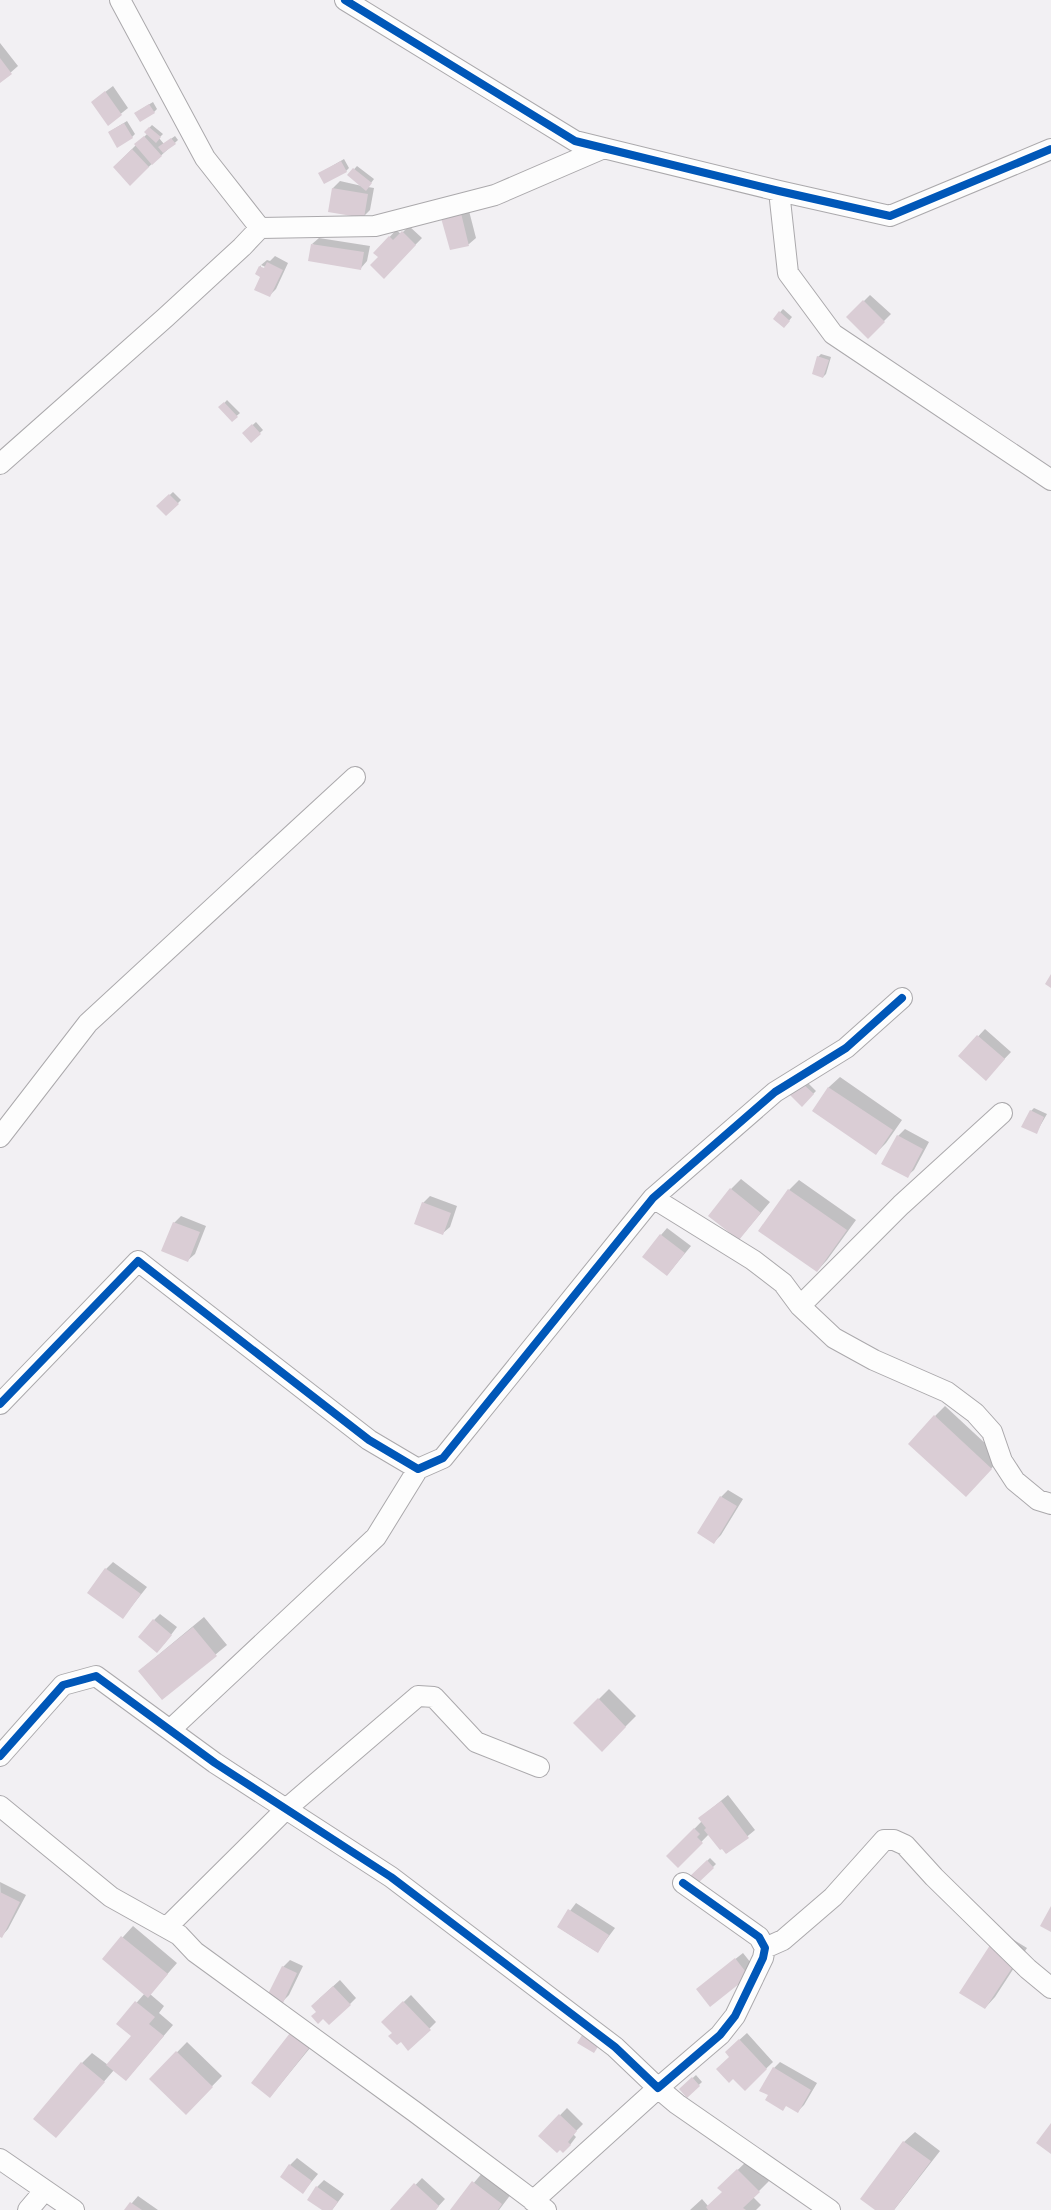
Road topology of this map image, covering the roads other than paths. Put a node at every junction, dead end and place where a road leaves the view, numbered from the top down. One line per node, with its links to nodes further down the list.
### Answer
1 (120, 0): 6 (street)
2 (345, 0): 3 (street)
3 (604, 148): 5 (street); 6 (street)
4 (1051, 148): 5 (street)
5 (779, 191): 8 (street)
6 (260, 228): 7 (street)
7 (0, 464)
8 (1051, 480)
9 (355, 777): 12 (street)
10 (902, 998): 13 (street)
11 (1002, 1113): 14 (street)
12 (0, 1137)
13 (653, 1198): 14 (street); 16 (street)
14 (800, 1306): 17 (street)
15 (0, 1404): 16 (street)
16 (418, 1469): 18 (street)
17 (1051, 1504)
18 (170, 1730): 19 (street); 22 (street)
19 (0, 1756)
20 (539, 1767): 22 (street)
21 (0, 1806): 24 (street)
22 (286, 1809): 24 (street); 27 (street)
23 (683, 1883): 25 (street)
24 (167, 1927): 30 (street)
25 (765, 1948): 26 (street); 27 (street)
26 (1051, 1988)
27 (658, 2088): 30 (street); 33 (street)
28 (0, 2159): 29 (street)
29 (45, 2190): 31 (street); 32 (street)
30 (539, 2206)
31 (28, 2210)
32 (74, 2210)
33 (830, 2210)

